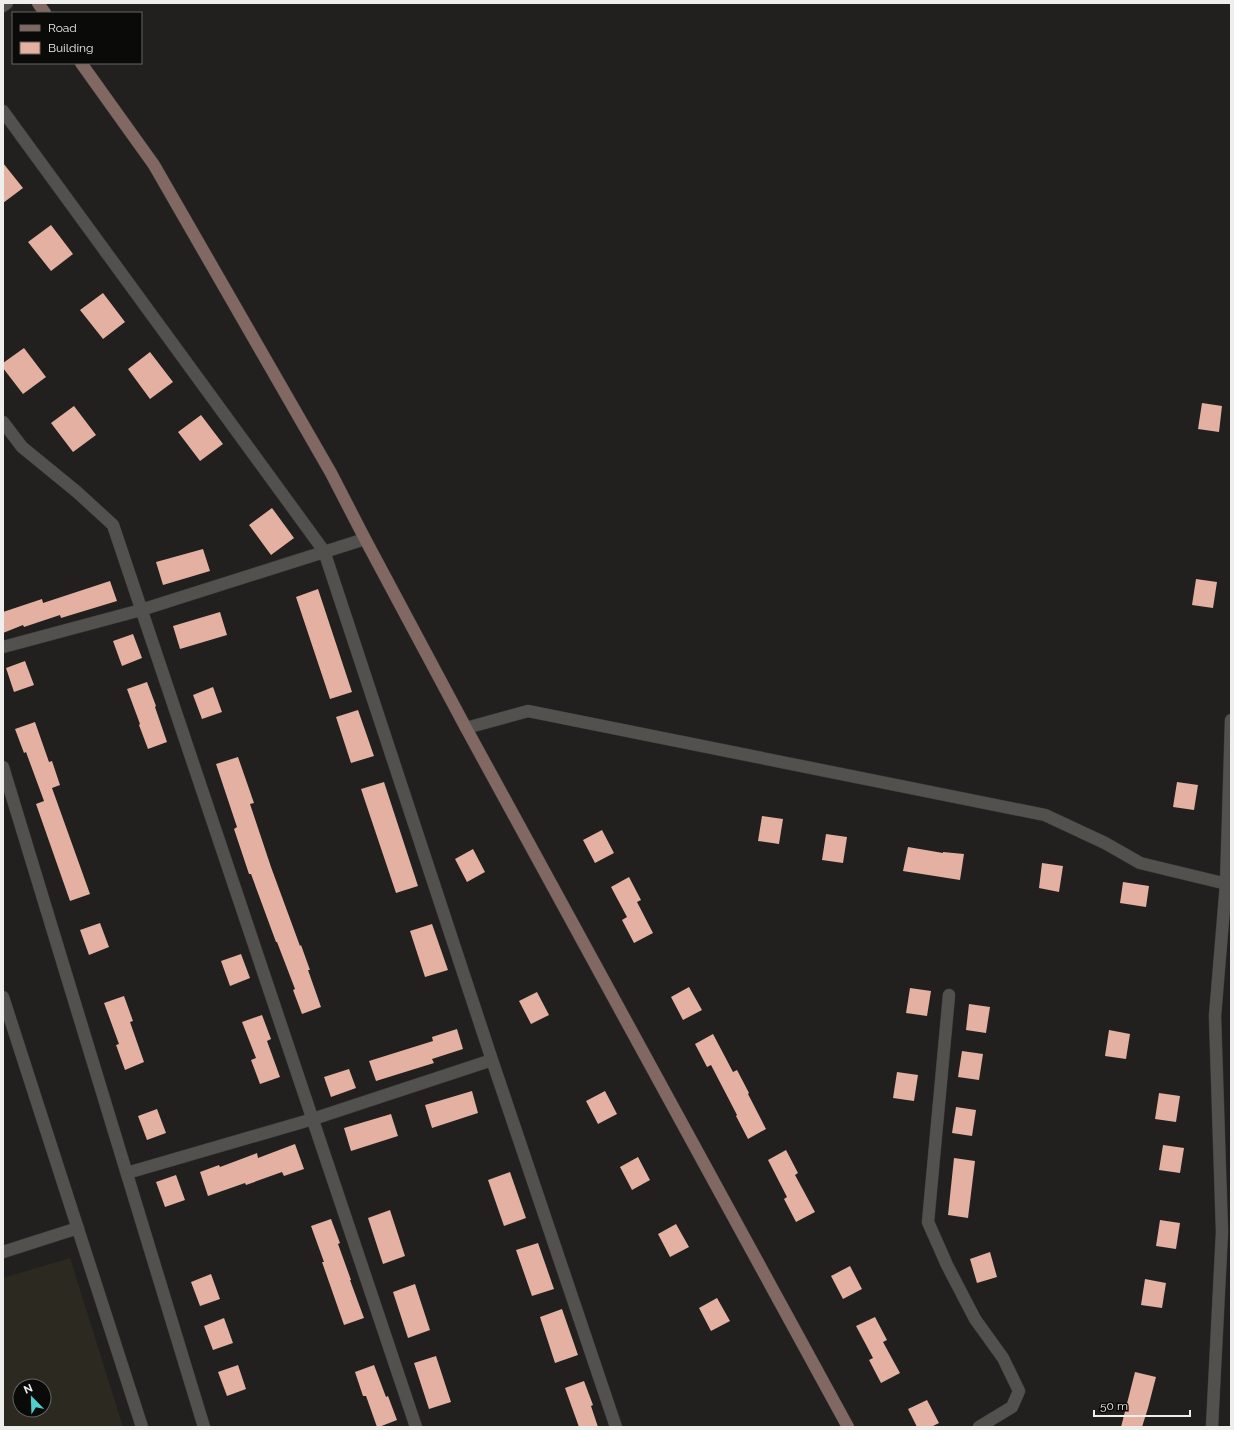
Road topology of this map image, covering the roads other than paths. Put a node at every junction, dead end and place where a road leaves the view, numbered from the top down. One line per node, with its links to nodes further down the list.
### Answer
1 (6, 3): 3 (street)
2 (38, 3): 4 (main road)
3 (3, 6)
4 (44, 12)
5 (82, 64): 8 (main road)
6 (3, 111): 9 (street)
7 (3, 422): 10 (street)
8 (365, 539): 9 (street); 13 (main road)
9 (324, 551): 10 (street); 18 (street)
10 (141, 610): 11 (street); 19 (street)
11 (3, 647)
12 (1231, 720): 15 (street)
13 (466, 728): 15 (street); 27 (main road)
14 (3, 767): 20 (street)
15 (1228, 885): 29 (street)
16 (949, 995): 28 (street)
17 (3, 998): 21 (street)
18 (492, 1060): 19 (street); 26 (street)
19 (313, 1120): 20 (street); 25 (street)
20 (127, 1173): 24 (street)
21 (78, 1228): 22 (street); 23 (street)
22 (3, 1252)
23 (142, 1427)
24 (204, 1427)
25 (416, 1427)
26 (616, 1427)
27 (848, 1427)
28 (979, 1427)
29 (1212, 1427)

